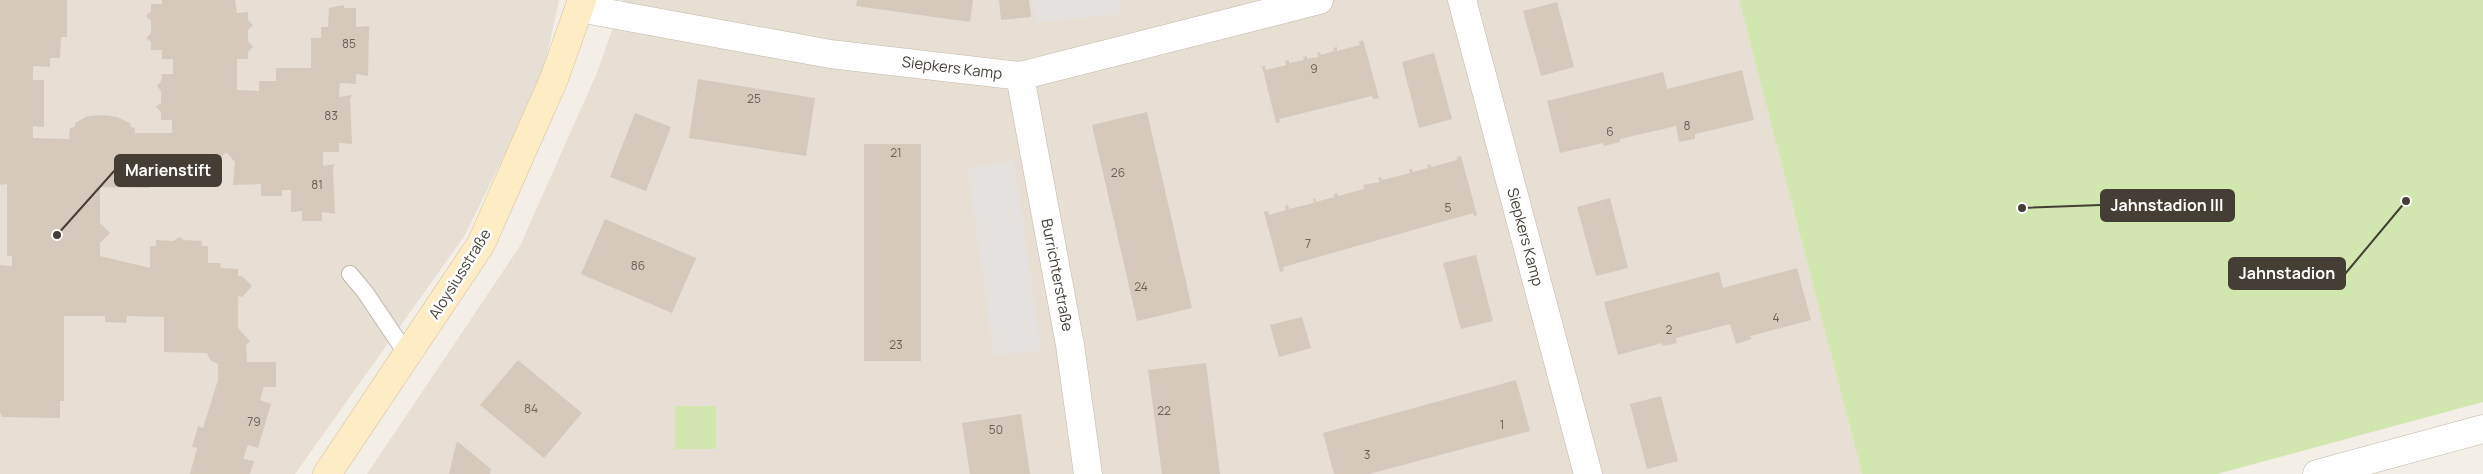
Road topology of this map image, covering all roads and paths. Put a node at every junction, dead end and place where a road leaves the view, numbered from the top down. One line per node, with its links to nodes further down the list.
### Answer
1 (1319, 0): 4 (street, Siepkers Kamp)
2 (1462, 0): 10 (street, Siepkers Kamp)
3 (580, 4): 4 (street, Siepkers Kamp); 6 (street, Aloysiusstraße)
4 (1020, 76): 9 (street, Burrichterstraße)
5 (350, 274): 6 (lane)
6 (408, 356): 8 (street, Aloysiusstraße)
7 (2483, 429): 11 (street)
8 (327, 474)
9 (1088, 474)
10 (1588, 474)
11 (2317, 474)

